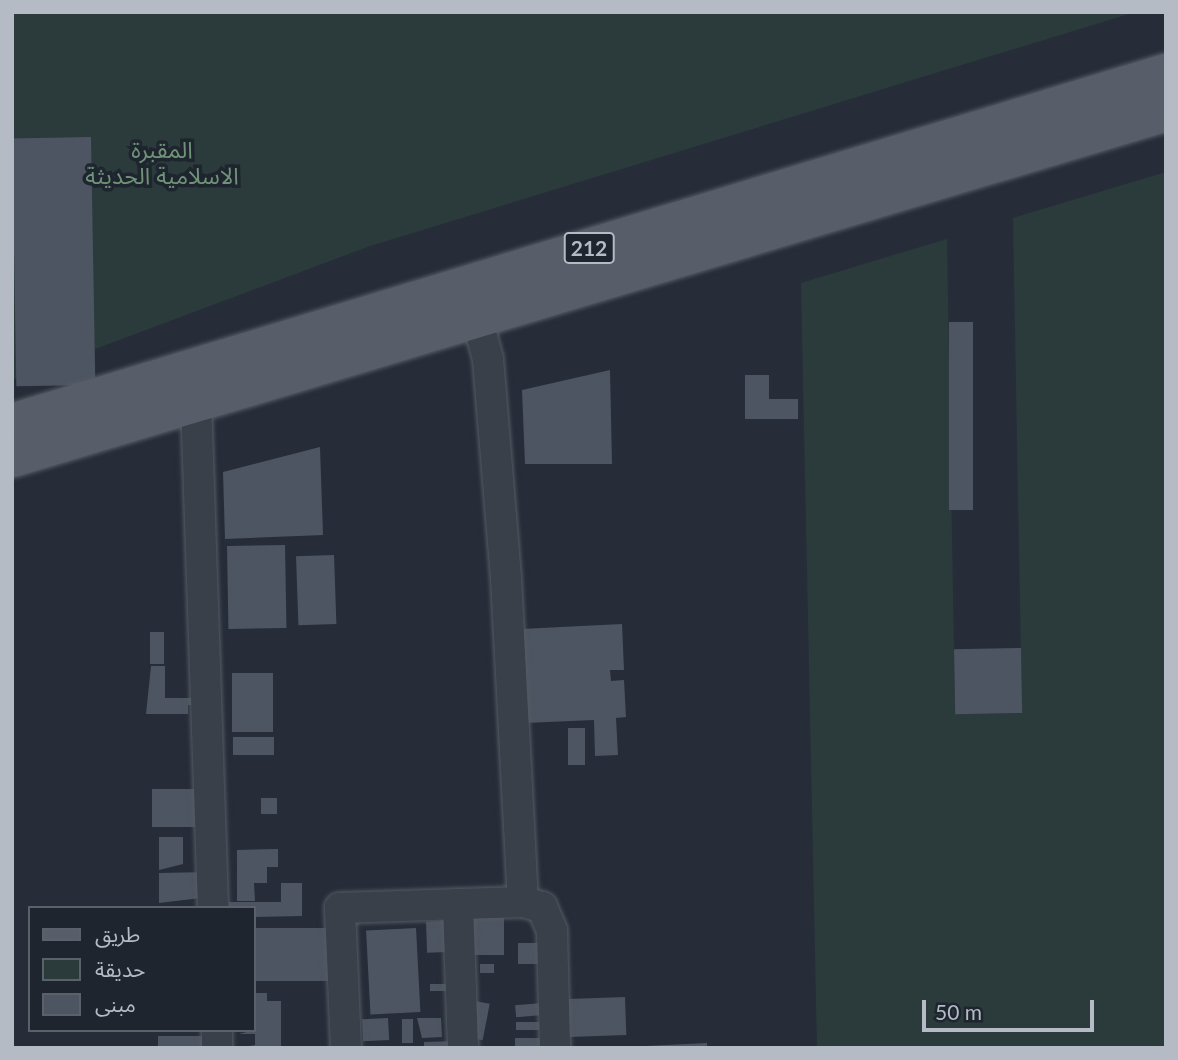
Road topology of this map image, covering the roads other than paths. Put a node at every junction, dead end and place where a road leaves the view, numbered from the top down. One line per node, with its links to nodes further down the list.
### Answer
1 (1166, 74): 5 (main road, 212)
2 (1166, 112): 3 (main road, 212)
3 (477, 318): 4 (main road, 212); 7 (street)
4 (196, 400): 6 (main road, 212); 9 (street)
5 (12, 423)
6 (12, 458)
7 (523, 902): 8 (street); 12 (street)
8 (458, 904): 10 (street); 11 (street)
9 (213, 906)
10 (346, 1048)
11 (463, 1048)
12 (555, 1048)

